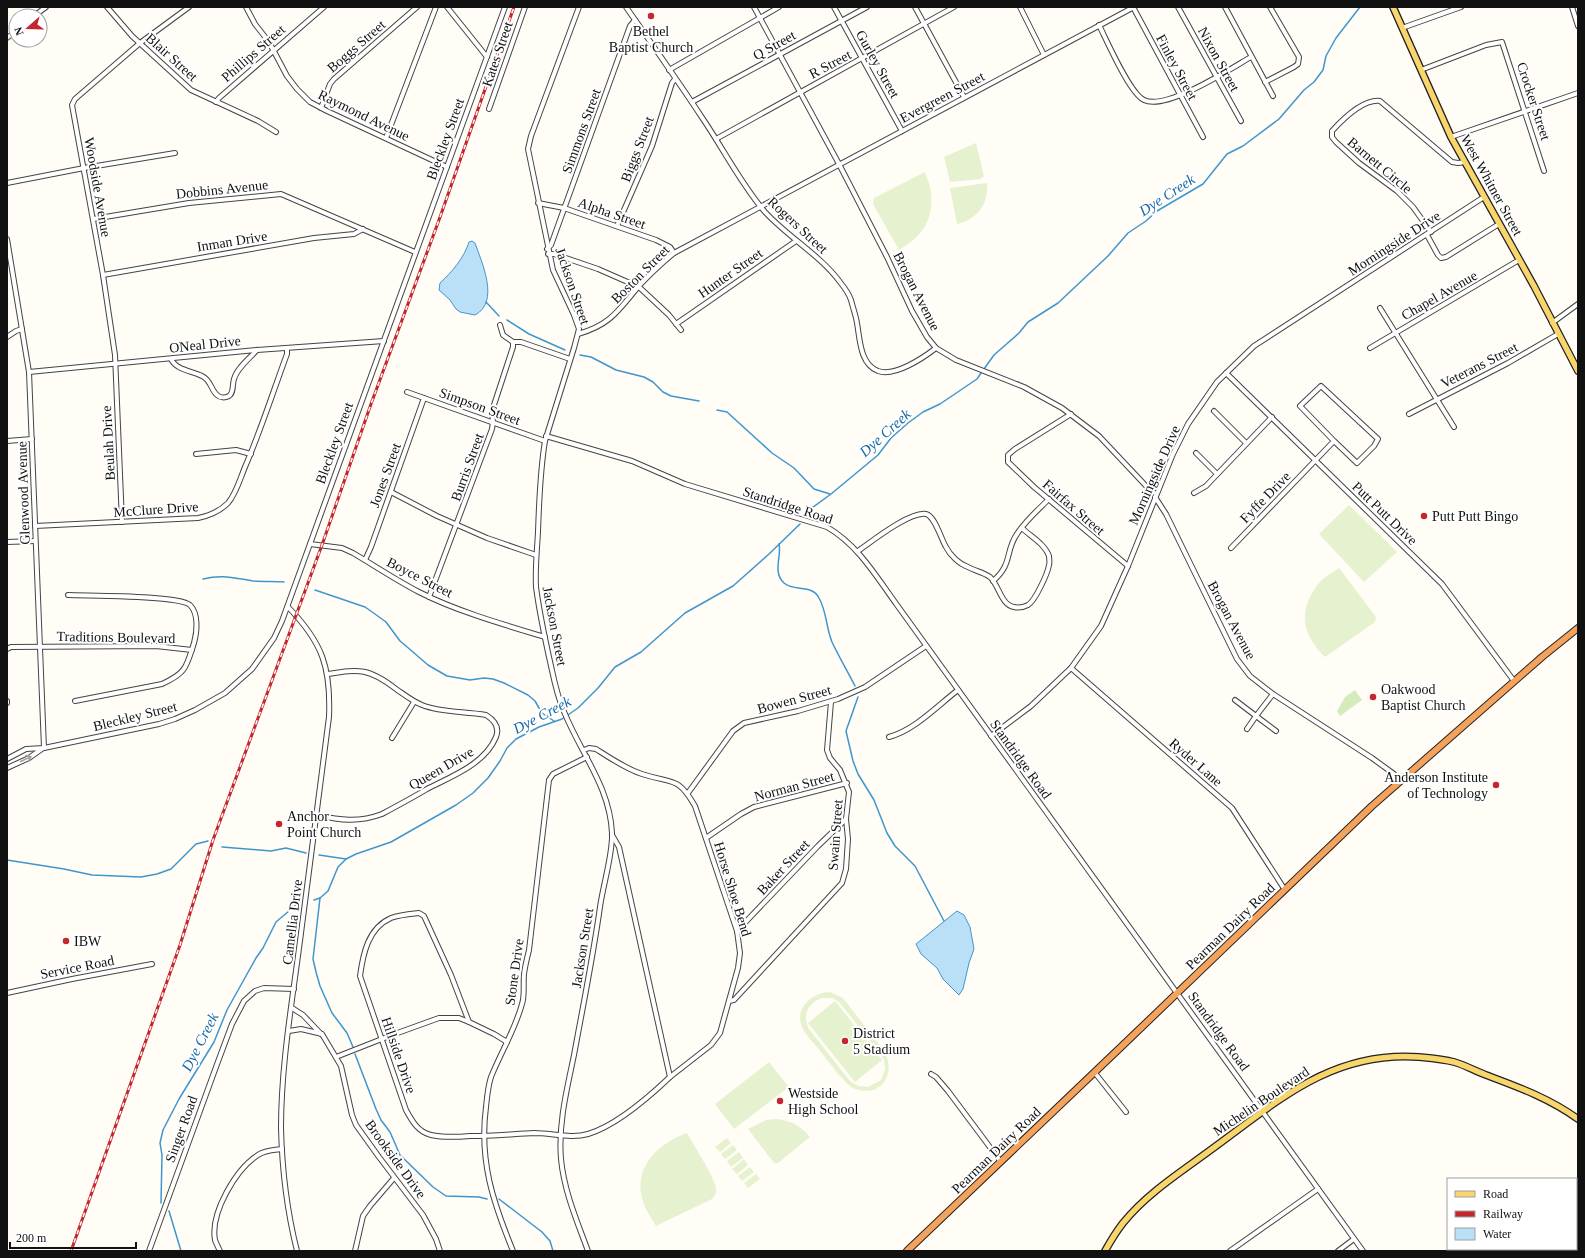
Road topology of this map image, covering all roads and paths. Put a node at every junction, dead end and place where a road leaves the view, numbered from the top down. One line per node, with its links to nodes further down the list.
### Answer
1 (106, 7): 33 (street, Blair Street)
2 (189, 7): 33 (street)
3 (246, 7): 34 (street, Raymond Avenue)
4 (324, 7): 34 (street, Phillips Street)
5 (417, 7): 52 (street, Boggs Street)
6 (436, 7): 60 (street)
7 (447, 7): 37 (street)
8 (505, 7): 37 (street, Bleckley Street)
9 (525, 7): 53 (street, Kates Street)
10 (579, 7): 70 (street, Jackson Street)
11 (626, 7): 27 (street, Rogers Street)
12 (754, 7): 26 (street, Brogan Avenue)
13 (779, 7): 26 (street)
14 (834, 7): 28 (street, Gurley Street)
15 (867, 7): 28 (street, Q Street)
16 (915, 7): 29 (street)
17 (954, 7): 29 (street, R Street)
18 (1020, 7): 36 (street)
19 (1134, 7): 30 (street, Evergreen Street); 47 (street, Finley Street)
20 (1178, 7): 42 (street, Nixon Street)
21 (1225, 7): 38 (street)
22 (1270, 7): 44 (street)
23 (1393, 7): 32 (main road, West Whitner Street)
24 (1460, 7): 32 (street)
25 (1572, 7): 31 (street)
26 (760, 18): 35 (street, Brogan Avenue); 40 (street)
27 (635, 20): 40 (street, Rogers Street); 72 (street, Simmons Street)
28 (842, 20): 35 (street, Q Street); 39 (street, Gurley Street)
29 (924, 24): 39 (street, R Street); 49 (street)
30 (1099, 25): 36 (street, Evergreen Street); 47 (street)
31 (1578, 26)
32 (1402, 28): 41 (main road, West Whitner Street)
33 (140, 43): 50 (street, Blair Street); 66 (street, Woodside Avenue)
34 (273, 50): 50 (street, Phillips Street); 52 (street, Raymond Avenue)
35 (780, 55): 45 (street, Brogan Avenue); 51 (street, Q Street)
36 (1044, 55): 49 (street, Evergreen Street)
37 (487, 57): 65 (street, Bleckley Street)
38 (1251, 57): 42 (street); 44 (street)
39 (862, 59): 45 (street, R Street); 56 (street, Gurley Street)
40 (669, 70): 43 (street, Rogers Street)
41 (1421, 70): 54 (street, Crocker Street); 59 (main road, West Whitner Street)
42 (1216, 76): 47 (street); 55 (street, Nixon Street)
43 (675, 79): 51 (street, Rogers Street); 75 (street, Biggs Street)
44 (1265, 82): 48 (street)
45 (802, 92): 61 (street, R Street); 64 (street, Brogan Avenue)
46 (1578, 93): 54 (street)
47 (1180, 96): 58 (street, Finley Street)
48 (1273, 96)
49 (964, 97): 56 (street, Evergreen Street)
50 (216, 102): 57 (street, Blair Street)
51 (692, 102): 61 (street, Rogers Street)
52 (321, 108): 60 (street, Raymond Avenue)
53 (489, 109)
54 (1524, 112): 59 (street); 67 (street, Crocker Street)
55 (1241, 121)
56 (902, 131): 64 (street, Evergreen Street)
57 (276, 132)
58 (1202, 137)
59 (1451, 137): 63 (main road, West Whitner Street)
60 (386, 138): 65 (street, Raymond Avenue)
61 (716, 139): 71 (street, Rogers Street)
62 (175, 153): 66 (street)
63 (1465, 162): 69 (main road, West Whitner Street); 77 (street, Barnett Circle)
64 (840, 164): 71 (street, Evergreen Street); 100 (street, Brogan Avenue)
65 (447, 167): 81 (street, Bleckley Street)
66 (84, 168): 68 (street); 73 (street, Woodside Avenue)
67 (1544, 171)
68 (7, 183)
69 (1484, 197): 74 (main road, West Whitner Street); 77 (street, Morningside Drive)
70 (538, 203): 72 (street, Alpha Street); 80 (street, Jackson Street)
71 (761, 206): 79 (street, Rogers Street); 82 (street, Boston Street)
72 (564, 208): 75 (street, Alpha Street); 80 (street, Simmons Street)
73 (93, 219): 76 (street, Dobbins Avenue); 85 (street, Woodside Avenue)
74 (1499, 224): 77 (street); 84 (main road, West Whitner Street)
75 (617, 226): 82 (street, Alpha Street)
76 (363, 229): 81 (street, Dobbins Avenue); 85 (street, Inman Drive)
77 (1429, 233): 109 (street, Morningside Drive)
78 (7, 238): 92 (street, Glenwood Avenue)
79 (796, 241): 90 (street, Hunter Street); 100 (street, Rogers Street)
80 (547, 249): 83 (street, Jackson Street)
81 (415, 252): 98 (street, Bleckley Street)
82 (674, 252): 86 (street, Boston Street)
83 (548, 254): 86 (street); 95 (street, Jackson Street)
84 (1519, 260): 89 (main road, West Whitner Street); 94 (street, Chapel Avenue)
85 (103, 275): 106 (street, Woodside Avenue)
86 (639, 287): 90 (street); 95 (street, Boston Street)
87 (1578, 304): 89 (street)
88 (1380, 308): 94 (street)
89 (1552, 323): 96 (main road, West Whitner Street)
90 (676, 324): 93 (street)
91 (500, 325): 99 (street)
92 (22, 329): 97 (street); 108 (street, Glenwood Avenue)
93 (681, 330)
94 (1395, 333): 101 (street, Chapel Avenue); 112 (street)
95 (578, 334): 105 (street, Jackson Street)
96 (1558, 334): 107 (main road, West Whitner Street); 112 (street, Veterans Street)
97 (7, 337)
98 (384, 341): 102 (street, ONeal Drive); 140 (street, Bleckley Street)
99 (513, 342): 105 (street); 117 (street, Burris Street)
100 (936, 348): 114 (street, Brogan Avenue)
101 (1370, 348)
102 (287, 349): 103 (street, ONeal Drive); 127 (street, McClure Drive)
103 (257, 350): 104 (street, ONeal Drive); 104 (street)
104 (171, 359): 106 (street, ONeal Drive)
105 (570, 359): 119 (street, Jackson Street)
106 (116, 363): 108 (street, ONeal Drive); 134 (street, Beulah Drive)
107 (1578, 371)
108 (29, 372): 120 (street, Glenwood Avenue)
109 (1226, 373): 116 (street, Putt Putt Drive); 132 (street, Morningside Drive)
110 (407, 392): 111 (street, Simpson Street)
111 (424, 398): 117 (street, Simpson Street); 130 (street, Jones Street)
112 (1438, 398): 115 (street, Veterans Street); 118 (street)
113 (1214, 411): 124 (street)
114 (1071, 414): 132 (street, Brogan Avenue); 133 (street, Fairfax Street)
115 (1409, 414)
116 (1272, 417): 124 (street); 128 (street, Putt Putt Drive)
117 (493, 422): 122 (street, Simpson Street); 135 (street, Burris Street)
118 (1454, 427)
119 (546, 436): 122 (street, Jackson Street); 142 (street, Standridge Road)
120 (32, 439): 121 (street); 136 (street, Glenwood Avenue)
121 (7, 441)
122 (545, 441): 143 (street, Jackson Street)
123 (1334, 441): 123 (street); 128 (street, Fyffe Drive)
124 (1246, 443): 129 (street)
125 (1196, 452): 129 (street)
126 (196, 454): 127 (street)
127 (251, 454): 134 (street, McClure Drive)
128 (1315, 460): 141 (street, Fyffe Drive); 158 (street, Putt Putt Drive)
129 (1217, 474): 131 (street)
130 (391, 492): 135 (street); 144 (street, Jones Street)
131 (1194, 493)
132 (1155, 495): 145 (street, Morningside Drive); 160 (street, Brogan Avenue)
133 (1049, 499): 137 (street); 145 (street, Fairfax Street)
134 (122, 522): 136 (street, McClure Drive)
135 (457, 525): 143 (street); 148 (street, Burris Street)
136 (35, 526): 138 (street, Glenwood Avenue)
137 (1022, 528): 146 (street); 146 (street)
138 (35, 541): 139 (street); 153 (street, Glenwood Avenue)
139 (7, 542)
140 (310, 544): 144 (street, Boyce Street); 149 (street, Bleckley Street)
141 (1231, 548)
142 (858, 551): 146 (street); 152 (street, Standridge Road)
143 (536, 555): 151 (street, Jackson Street)
144 (365, 560): 148 (street, Boyce Street)
145 (1128, 566): 156 (street, Morningside Drive)
146 (993, 581)
147 (68, 595): 155 (street)
148 (429, 597): 151 (street, Boyce Street)
149 (288, 607): 157 (street, Camellia Drive); 171 (street, Bleckley Street)
150 (1578, 628): 158 (highway, Pearman Dairy Road)
151 (545, 637): 172 (street, Jackson Street)
152 (926, 646): 159 (street, Standridge Road); 164 (street, Bowen Street)
153 (40, 648): 154 (street, Traditions Boulevard); 155 (street, Traditions Boulevard); 171 (street, Glenwood Avenue)
154 (7, 649)
155 (192, 650): 162 (street)
156 (1071, 668): 168 (street, Morningside Drive); 183 (street, Ryder Lane)
157 (328, 674): 163 (street, Queen Drive); 179 (street, Camellia Drive)
158 (1514, 681): 176 (highway, Pearman Dairy Road)
159 (958, 690): 168 (street, Standridge Road); 169 (street)
160 (1273, 694): 165 (street); 176 (street, Brogan Avenue)
161 (1235, 700): 165 (street)
162 (76, 701)
163 (414, 702): 170 (street); 179 (street, Queen Drive)
164 (831, 702): 177 (street, Swain Street); 178 (street, Bowen Street)
165 (1256, 716): 166 (street); 167 (street)
166 (1247, 729)
167 (1276, 731)
168 (991, 736): 188 (street, Standridge Road)
169 (889, 737)
170 (392, 738)
171 (44, 748): 174 (street, Bleckley Street); 175 (street, Bleckley Street, one-way to 171)
172 (584, 750): 173 (street, Jackson Street); 178 (street, Horse Shoe Bend)
173 (587, 757): 181 (street, Jackson Street); 195 (street, Stone Drive)
174 (7, 759)
175 (7, 768)
176 (1400, 782): 183 (highway, Pearman Dairy Road)
177 (847, 783): 180 (street, Swain Street); 182 (street, Norman Street)
178 (688, 793): 182 (street, Horse Shoe Bend)
179 (316, 815): 186 (street, Camellia Drive)
180 (846, 819): 184 (street, Baker Street); 189 (street, Swain Street)
181 (612, 835): 199 (street); 203 (street, Jackson Street)
182 (706, 838): 184 (street, Horse Shoe Bend)
183 (1285, 890): 188 (highway, Pearman Dairy Road)
184 (737, 931): 189 (street, Horse Shoe Bend)
185 (152, 964): 187 (street, Service Road)
186 (294, 989): 190 (street, Camellia Drive); 211 (street, Singer Road)
187 (7, 993)
188 (1178, 993): 197 (highway, Pearman Dairy Road); 200 (street, Standridge Road)
189 (729, 1001): 199 (street, Horse Shoe Bend)
190 (292, 1008): 192 (street, Camellia Drive); 193 (street, Brookside Drive)
191 (469, 1022): 194 (street); 194 (street, Hillside Drive); 195 (street)
192 (289, 1031): 193 (street); 205 (street, Camellia Drive)
193 (322, 1034): 196 (street, Brookside Drive)
194 (382, 1039): 196 (street); 204 (street, Hillside Drive)
195 (507, 1042): 204 (street, Stone Drive)
196 (336, 1057): 207 (street, Brookside Drive)
197 (1095, 1072): 201 (street); 206 (highway, Pearman Dairy Road)
198 (931, 1074): 206 (street)
199 (670, 1077): 203 (street, Hillside Drive)
200 (1263, 1111): 202 (main road, Michelin Boulevard); 208 (street, Standridge Road); 218 (main road, Michelin Boulevard)
201 (1126, 1112)
202 (1578, 1119)
203 (560, 1135): 204 (street, Hillside Drive); 216 (street, Jackson Street)
204 (485, 1136): 210 (street, Stone Drive)
205 (282, 1149): 212 (street); 213 (street, Camellia Drive)
206 (1001, 1162): 217 (highway, Pearman Dairy Road)
207 (394, 1178): 214 (street); 215 (street, Brookside Drive)
208 (1318, 1189): 209 (street, Standridge Road); 219 (street)
209 (1354, 1239): 220 (street); 221 (street, Standridge Road)
210 (511, 1250)
211 (149, 1251)
212 (220, 1251)
213 (297, 1251)
214 (355, 1251)
215 (440, 1251)
216 (588, 1251)
217 (907, 1251)
218 (1105, 1251)
219 (1230, 1251)
220 (1338, 1251)
221 (1363, 1251)

